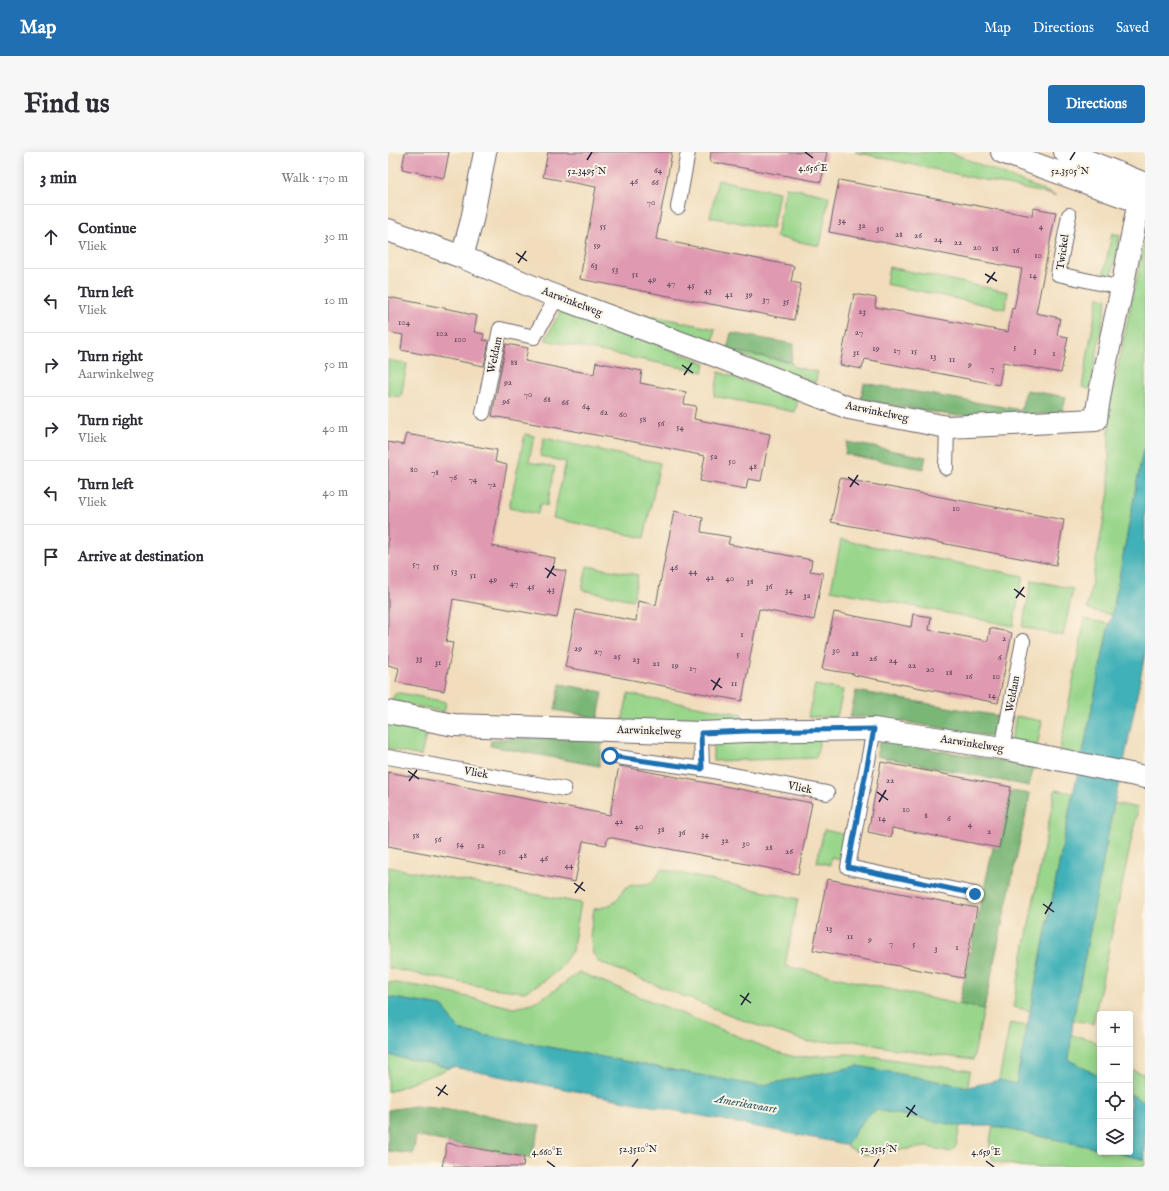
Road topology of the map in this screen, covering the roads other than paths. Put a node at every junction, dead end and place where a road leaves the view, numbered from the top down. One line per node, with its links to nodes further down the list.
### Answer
1 (485, 152): 9 (street)
2 (688, 152): 6 (lane)
3 (1002, 152): 5 (street)
4 (1065, 152): 5 (street)
5 (1143, 190): 10 (street, Aarwinkelweg)
6 (678, 207)
7 (1069, 215): 10 (lane, Twickel)
8 (388, 230): 9 (street, Aarwinkelweg)
9 (462, 257): 11 (street, Aarwinkelweg)
10 (1122, 288): 13 (street, Aarwinkelweg)
11 (557, 297): 12 (lane, Weldam); 13 (street, Aarwinkelweg)
12 (483, 413)
13 (947, 427): 14 (lane)
14 (946, 468)
15 (1023, 641): 19 (lane, Weldam)
16 (388, 712): 18 (street, Aarwinkelweg)
17 (874, 729): 18 (street, Aarwinkelweg); 19 (street, Aarwinkelweg); 26 (lane)
18 (701, 733): 22 (lane)
19 (1002, 748): 23 (street, Aarwinkelweg)
20 (610, 756): 22 (lane, Vliek)
21 (388, 757): 24 (lane, Vliek)
22 (702, 769): 25 (lane, Vliek)
23 (1137, 775)
24 (564, 789)
25 (827, 793)
26 (975, 894)

